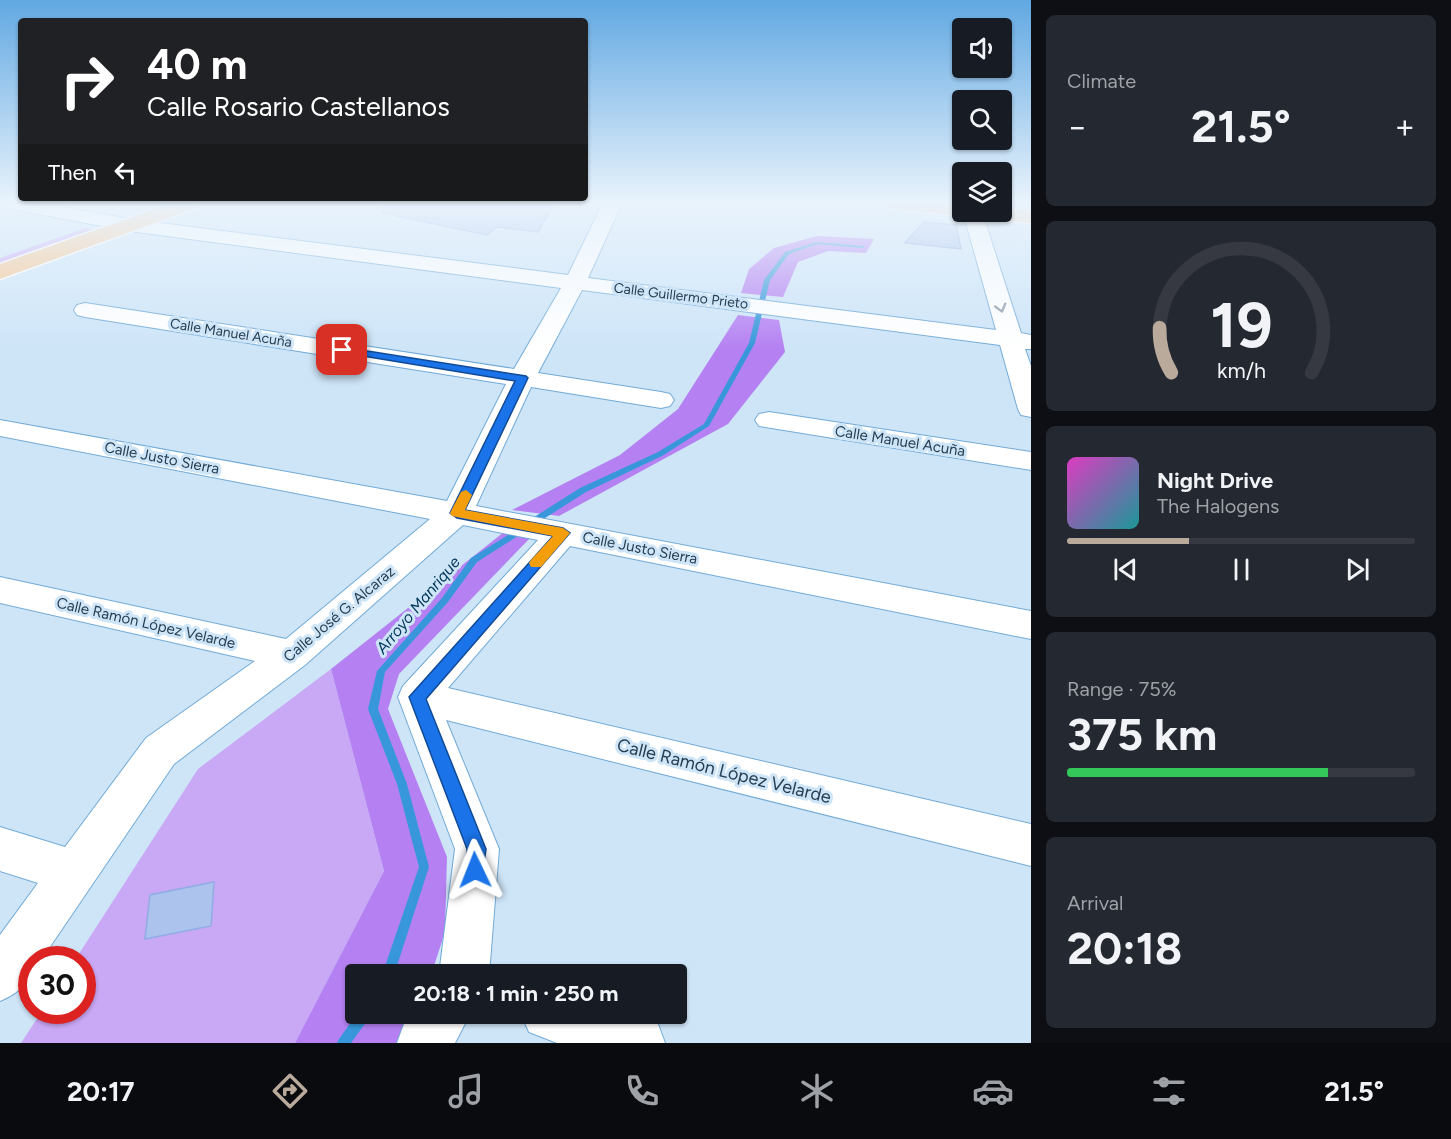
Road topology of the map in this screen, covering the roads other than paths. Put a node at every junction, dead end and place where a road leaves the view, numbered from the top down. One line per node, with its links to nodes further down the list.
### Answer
1 (56, 252): 5 (main road)
2 (334, 252): 6 (street, Calle Guillermo Prieto)
3 (590, 252): 6 (street, Calle José G. Alcaraz)
4 (988, 252): 8 (street, one-way to 8)
5 (0, 272)
6 (575, 283): 8 (street, Calle Guillermo Prieto); 9 (street, Calle José G. Alcaraz)
7 (85, 310): 9 (street, Calle Manuel Acuña)
8 (1021, 341): 11 (street)
9 (522, 378): 10 (street, Calle Manuel Acuña); 15 (street, Calle José G. Alcaraz)
10 (661, 400)
11 (1031, 409)
12 (769, 420): 14 (street, Calle Manuel Acuña)
13 (0, 428): 15 (street, Calle Justo Sierra)
14 (1031, 461)
15 (470, 515): 16 (street, Calle Justo Sierra); 19 (street, Calle José G. Alcaraz)
16 (557, 532): 18 (street, Calle Justo Sierra); 20 (street)
17 (0, 590): 19 (street, Calle Ramón López Velarde)
18 (1031, 625)
19 (292, 655): 23 (street, Calle José G. Alcaraz)
20 (417, 697): 21 (street, Calle Ramón López Velarde); 24 (street)
21 (1031, 845)
22 (0, 849): 23 (street)
23 (75, 872): 25 (street, Calle José G. Alcaraz)
24 (465, 964)
25 (0, 976)
26 (437, 1024): 28 (street)
27 (579, 1024): 29 (street)
28 (423, 1043)
29 (639, 1043)

